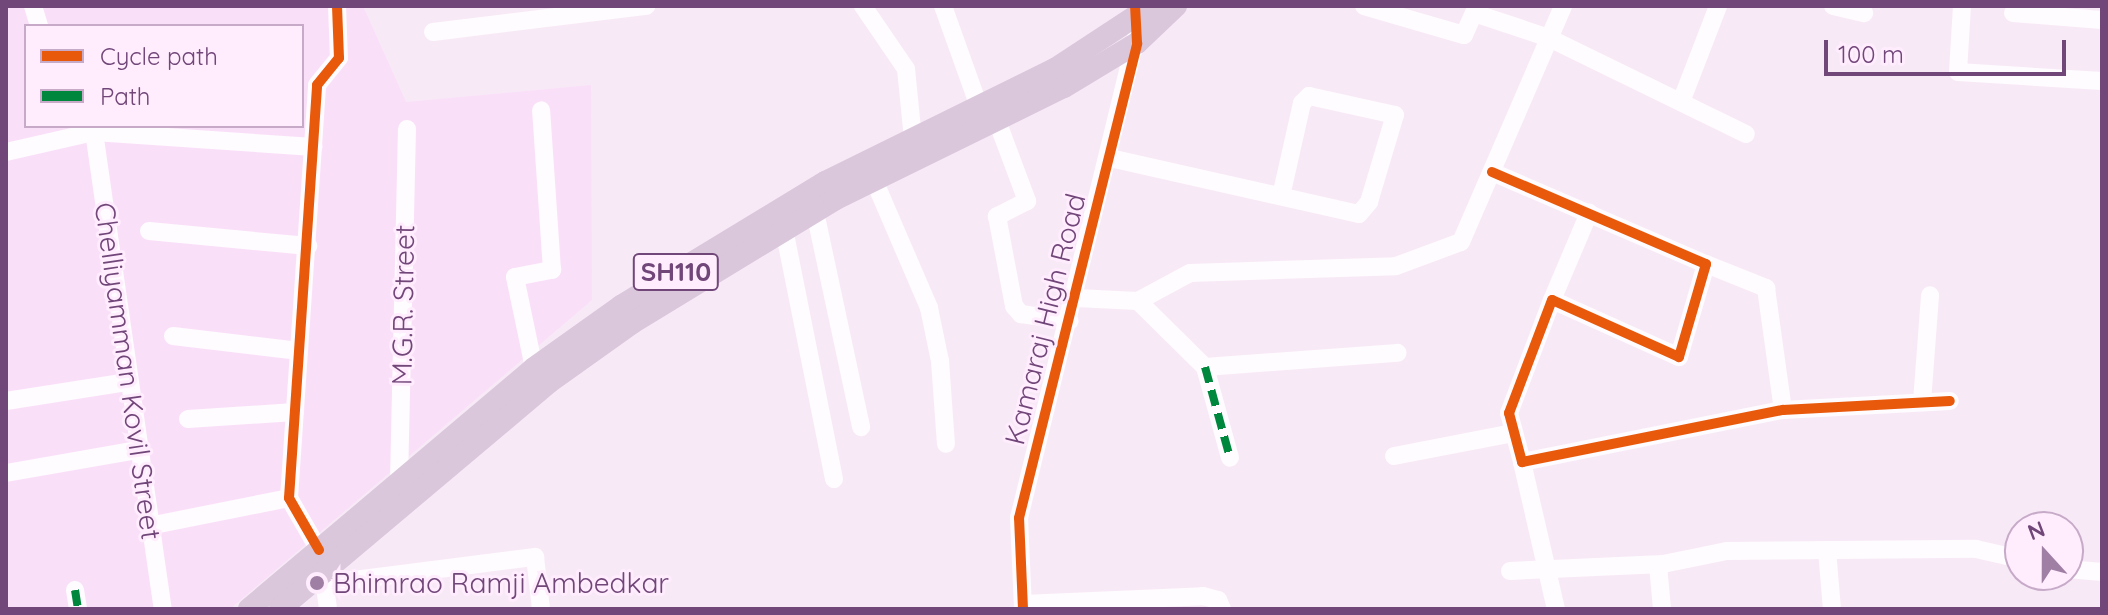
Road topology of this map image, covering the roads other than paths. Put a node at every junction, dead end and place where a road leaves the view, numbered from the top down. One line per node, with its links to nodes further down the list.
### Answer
1 (337, 6): 27 (street)
2 (646, 6): 15 (street)
3 (863, 6): 28 (street)
4 (943, 6): 20 (street)
5 (1176, 6): 17 (main road, SH110)
6 (1364, 6): 16 (street)
7 (1563, 6): 16 (street)
8 (1718, 6): 19 (street)
9 (1833, 6): 12 (street)
10 (1962, 6): 18 (street)
11 (1141, 10): 17 (street, Kamaraj High Road); 20 (main road, SH110)
12 (1864, 13)
13 (2013, 13): 14 (street)
14 (2102, 20)
15 (433, 32)
16 (1549, 38): 19 (street); 31 (street)
17 (1137, 43): 22 (main road, SH110); 30 (street, Kamaraj High Road)
18 (2102, 81)
19 (1681, 102): 26 (street)
20 (978, 104): 28 (main road, SH110)
21 (541, 110): 49 (street)
22 (996, 118): 28 (main road, SH110); 44 (street)
23 (407, 129): 66 (street, M.G.R. Street)
24 (70, 132): 25 (street); 29 (street)
25 (94, 132): 27 (street); 50 (street, Chelliyamman Kovil Street)
26 (1746, 134)
27 (313, 147): 38 (street)
28 (914, 148): 32 (main road, SH110); 49 (main road, SH110)
29 (6, 152)
30 (1110, 158): 33 (street); 41 (street, Kamaraj High Road)
31 (1492, 172): 35 (street); 43 (street)
32 (874, 180): 34 (main road, SH110); 59 (street)
33 (1281, 196): 33 (street)
34 (815, 212): 36 (main road, SH110); 57 (street)
35 (1589, 213): 39 (street); 42 (street)
36 (784, 229): 65 (street); 75 (main road, SH110)
37 (149, 231): 38 (street)
38 (308, 246): 46 (street)
39 (1706, 264): 42 (street); 54 (street)
40 (1930, 295): 53 (street)
41 (1076, 298): 43 (street); 44 (street, Kamaraj High Road)
42 (1552, 300): 58 (street)
43 (1138, 301): 48 (street)
44 (1070, 321): 77 (street, Kamaraj High Road)
45 (173, 336): 46 (street)
46 (299, 351): 55 (street)
47 (1397, 353): 48 (street)
48 (1205, 367): 62 (street)
49 (534, 368): 66 (main road, SH110)
50 (127, 382): 51 (street); 60 (street, Chelliyamman Kovil Street)
51 (6, 401)
52 (1950, 401): 53 (street)
53 (1922, 402): 54 (street)
54 (1783, 410): 63 (street)
55 (295, 412): 56 (street); 67 (street)
56 (188, 419)
57 (861, 427)
58 (1514, 433): 61 (street); 63 (street)
59 (946, 444)
60 (138, 450): 64 (street); 68 (street, Chelliyamman Kovil Street)
61 (1394, 456)
62 (1230, 458)
63 (1522, 462): 73 (street)
64 (6, 473)
65 (834, 479)
66 (399, 481): 69 (main road, SH110)
67 (289, 498): 68 (street); 69 (street)
68 (149, 526): 79 (street, Chelliyamman Kovil Street)
69 (319, 550): 75 (main road); 80 (main road, SH110)
70 (1827, 550): 71 (street); 72 (street); 87 (street)
71 (2004, 555)
72 (1658, 565): 73 (street); 86 (street)
73 (1545, 570): 74 (street); 85 (street)
74 (1510, 571)
75 (323, 578): 81 (main road, SH110); 82 (street); 83 (street)
76 (75, 590): 78 (street)
77 (1023, 607): 84 (street)
78 (78, 609)
79 (163, 609)
80 (249, 609)
81 (280, 609)
82 (328, 609)
83 (541, 609)
84 (1222, 609)
85 (1556, 609)
86 (1662, 609)
87 (1832, 609)

